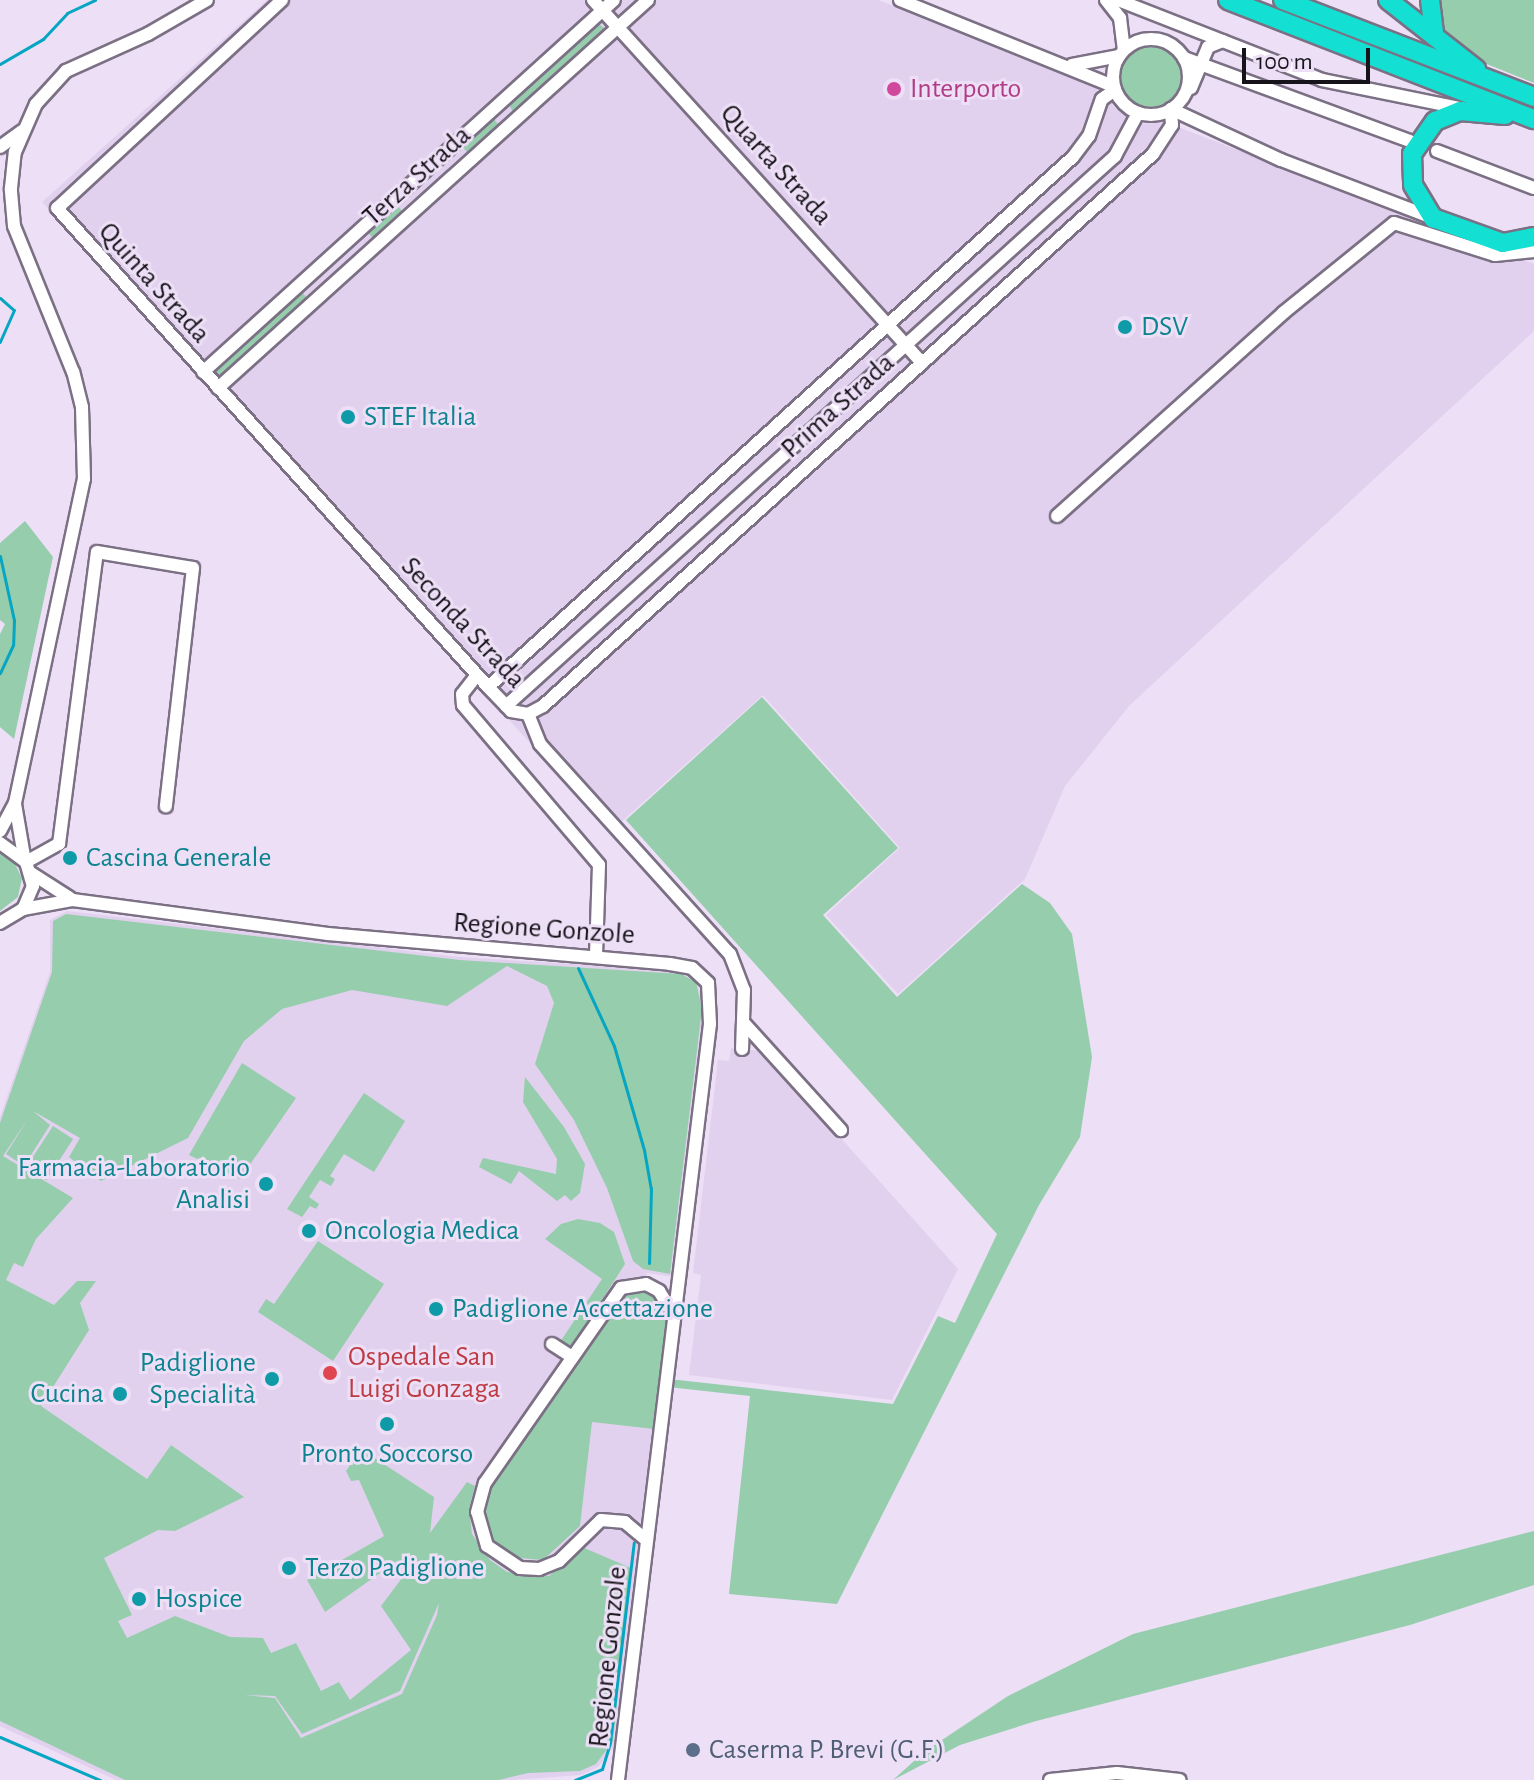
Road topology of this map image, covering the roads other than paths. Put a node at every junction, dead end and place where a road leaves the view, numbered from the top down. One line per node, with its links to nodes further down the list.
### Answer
1 (207, 0): 27 (street)
2 (282, 0): 40 (street, Quinta Strada)
3 (614, 0): 12 (street, Terza Strada)
4 (648, 0): 13 (street, Terza Strada)
5 (900, 0): 18 (street)
6 (1106, 0): 16 (street)
7 (1118, 0): 15 (street)
8 (1228, 0): 26 (highway)
9 (1283, 0): 20 (highway)
10 (1388, 0): 14 (highway)
11 (1430, 0): 14 (highway)
12 (598, 5): 13 (street, Quarta Strada); 40 (street, Terza Strada)
13 (618, 27): 37 (street, Quarta Strada); 41 (street, Terza Strada)
14 (1434, 35): 20 (highway)
15 (1223, 41): 19 (street); 23 (street)
16 (1121, 53): 17 (street); 18 (street); 21 (street)
17 (1184, 58): 19 (street); 25 (street)
18 (1061, 62): 21 (street)
19 (1201, 65): 25 (street, Prima Strada); 28 (street)
20 (1494, 82): 22 (highway)
21 (1114, 88): 24 (street); 37 (street, Prima Strada)
22 (1534, 97)
23 (1475, 111): 26 (highway); 34 (highway)
24 (1138, 113): 25 (street); 38 (street, Prima Strada)
25 (1175, 113): 34 (street); 39 (street, Prima Strada)
26 (1534, 119)
27 (22, 131): 29 (street); 32 (street)
28 (1410, 141)
29 (0, 147)
30 (1437, 151): 33 (street)
31 (0, 178): 32 (street)
32 (11, 188): 47 (street)
33 (1534, 188)
34 (1433, 218): 35 (highway)
35 (1534, 237)
36 (1534, 251): 42 (street)
37 (887, 324): 38 (street, Quarta Strada); 44 (street, Prima Strada)
38 (905, 344): 39 (street, Quarta Strada); 45 (street, Prima Strada)
39 (922, 363): 46 (street, Prima Strada)
40 (203, 372): 41 (street, Quinta Strada)
41 (218, 388): 43 (street, Seconda Strada)
42 (1057, 516)
43 (477, 675): 44 (street, Seconda Strada); 55 (street)
44 (488, 687): 45 (street, Seconda Strada)
45 (506, 706): 46 (street, Seconda Strada)
46 (528, 714): 56 (street, Seconda Strada)
47 (15, 803): 49 (street); 51 (street)
48 (166, 806): 51 (street)
49 (0, 831)
50 (0, 843): 51 (street, Regione Gonzole)
51 (27, 865): 52 (street, Regione Gonzole); 53 (street)
52 (73, 900): 53 (street, Regione Gonzole); 55 (street, Regione Gonzole)
53 (23, 909): 54 (street)
54 (0, 923)
55 (596, 957): 59 (street, Regione Gonzole)
56 (743, 1022): 57 (street, Seconda Strada); 58 (street)
57 (742, 1049)
58 (841, 1130)
59 (677, 1281): 60 (street, Regione Gonzole); 61 (street, Regione Gonzole)
60 (646, 1284): 61 (street); 63 (street, Regione Gonzole)
61 (673, 1313): 64 (street, Regione Gonzole)
62 (552, 1344): 63 (street)
63 (572, 1357): 64 (street, Regione Gonzole)
64 (645, 1539): 66 (street, Regione Gonzole)
65 (1143, 1778): 67 (street); 68 (street)
66 (618, 1780)
67 (1050, 1780)
68 (1180, 1780)

